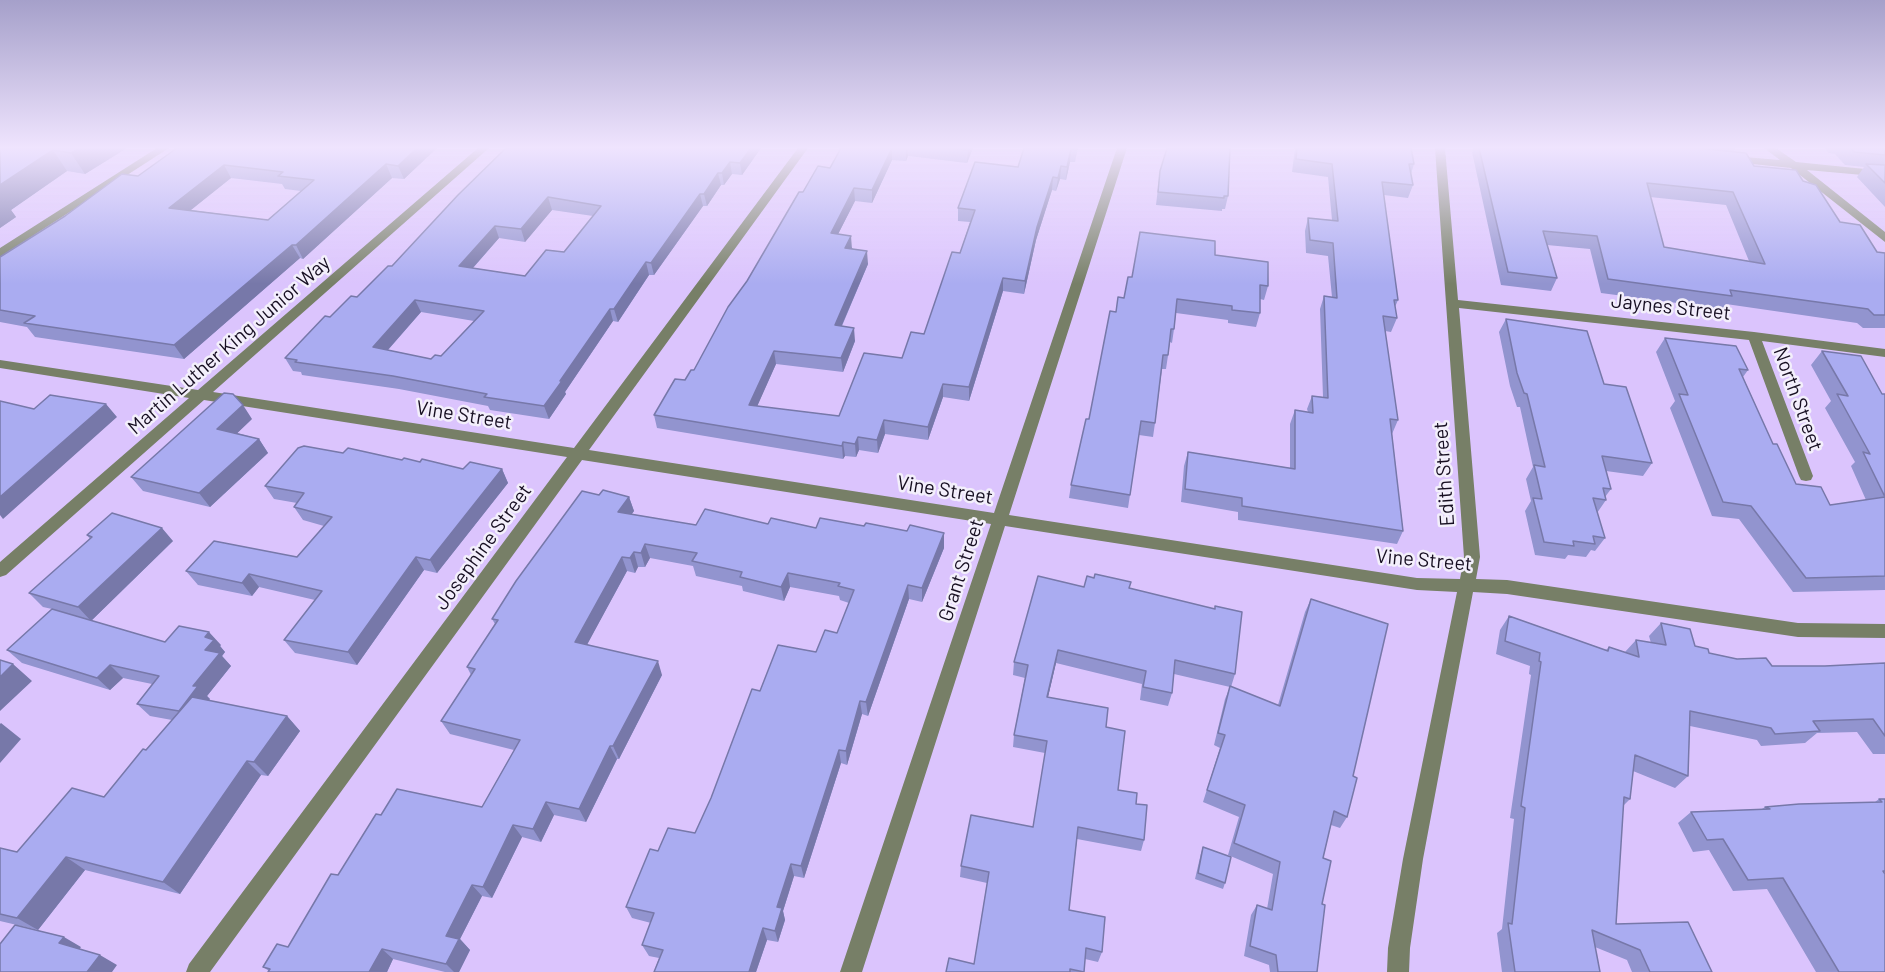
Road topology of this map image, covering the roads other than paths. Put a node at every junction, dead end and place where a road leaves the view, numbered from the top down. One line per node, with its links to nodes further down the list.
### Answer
1 (94, 193): 8 (street)
2 (432, 193): 13 (street, Martin Luther King Junior Way)
3 (770, 193): 14 (street, Josephine Street)
4 (1107, 193): 16 (street, Grant Street)
5 (1444, 193): 9 (street, Edith Street)
6 (1832, 193): 7 (street)
7 (1885, 238)
8 (0, 254)
9 (1452, 303): 10 (street, Jaynes Street); 18 (street, Edith Street)
10 (1754, 336): 11 (street, Jaynes Street); 15 (street, North Street)
11 (1885, 353)
12 (0, 364): 13 (street, Vine Street)
13 (201, 395): 14 (street, Vine Street); 17 (street, Martin Luther King Junior Way)
14 (578, 454): 16 (street, Vine Street); 20 (street, Josephine Street)
15 (1806, 476)
16 (999, 519): 18 (street, Vine Street); 21 (street, Grant Street)
17 (0, 571)
18 (1466, 586): 19 (street, Vine Street); 22 (street, Edith Street)
19 (1885, 631)
20 (197, 972)
21 (851, 972)
22 (1398, 972)

